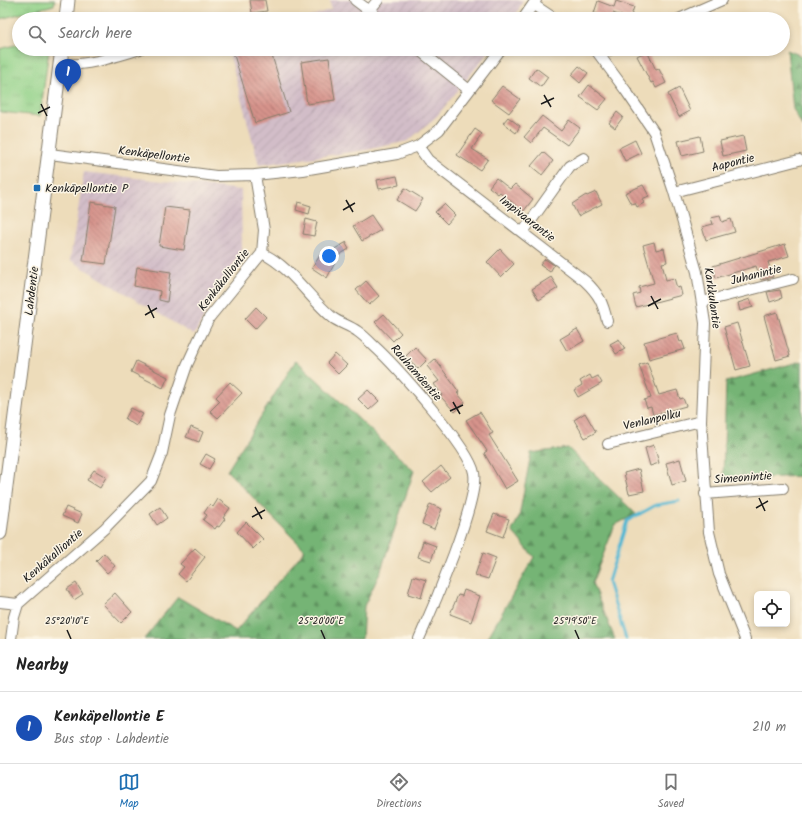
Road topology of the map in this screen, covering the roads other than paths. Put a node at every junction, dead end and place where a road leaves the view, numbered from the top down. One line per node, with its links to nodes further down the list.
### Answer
1 (68, 0): 7 (main road)
2 (355, 0): 6 (street)
3 (378, 0): 6 (street)
4 (722, 0): 10 (street)
5 (535, 3): 8 (street); 9 (street)
6 (369, 11)
7 (67, 12)
8 (528, 12)
9 (546, 12)
10 (695, 12)
11 (61, 56): 16 (main road, Lahdentie)
12 (117, 56): 16 (street)
13 (427, 56): 17 (street)
14 (496, 56): 17 (street)
15 (600, 56): 23 (street, Karkkulantie)
16 (60, 65): 19 (main road, Lahdentie)
17 (470, 90): 18 (street)
18 (418, 146): 22 (street); 24 (street, Impivaarantie)
19 (50, 154): 22 (street, Kenkäpellontie); 33 (main road, Lahdentie)
20 (584, 158): 24 (street)
21 (799, 160): 23 (street, Aapontie)
22 (255, 175): 25 (street, Kenkäkalliontie)
23 (674, 192): 27 (street, Karkkulantie)
24 (523, 232): 28 (street, Impivaarantie)
25 (262, 253): 35 (street, Kenkäkalliontie); 37 (street, Rauhamäentie)
26 (793, 279): 27 (street, Juhanintie)
27 (702, 302): 29 (street, Karkkulantie)
28 (607, 321)
29 (701, 421): 30 (street, Venlanpolku); 32 (street, Karkkulantie)
30 (608, 444)
31 (783, 488): 32 (street, Simeonintie)
32 (705, 494): 38 (street, Karkkulantie)
33 (0, 533)
34 (0, 602): 35 (street)
35 (18, 604): 36 (street)
36 (11, 639)
37 (419, 639)
38 (745, 639)

